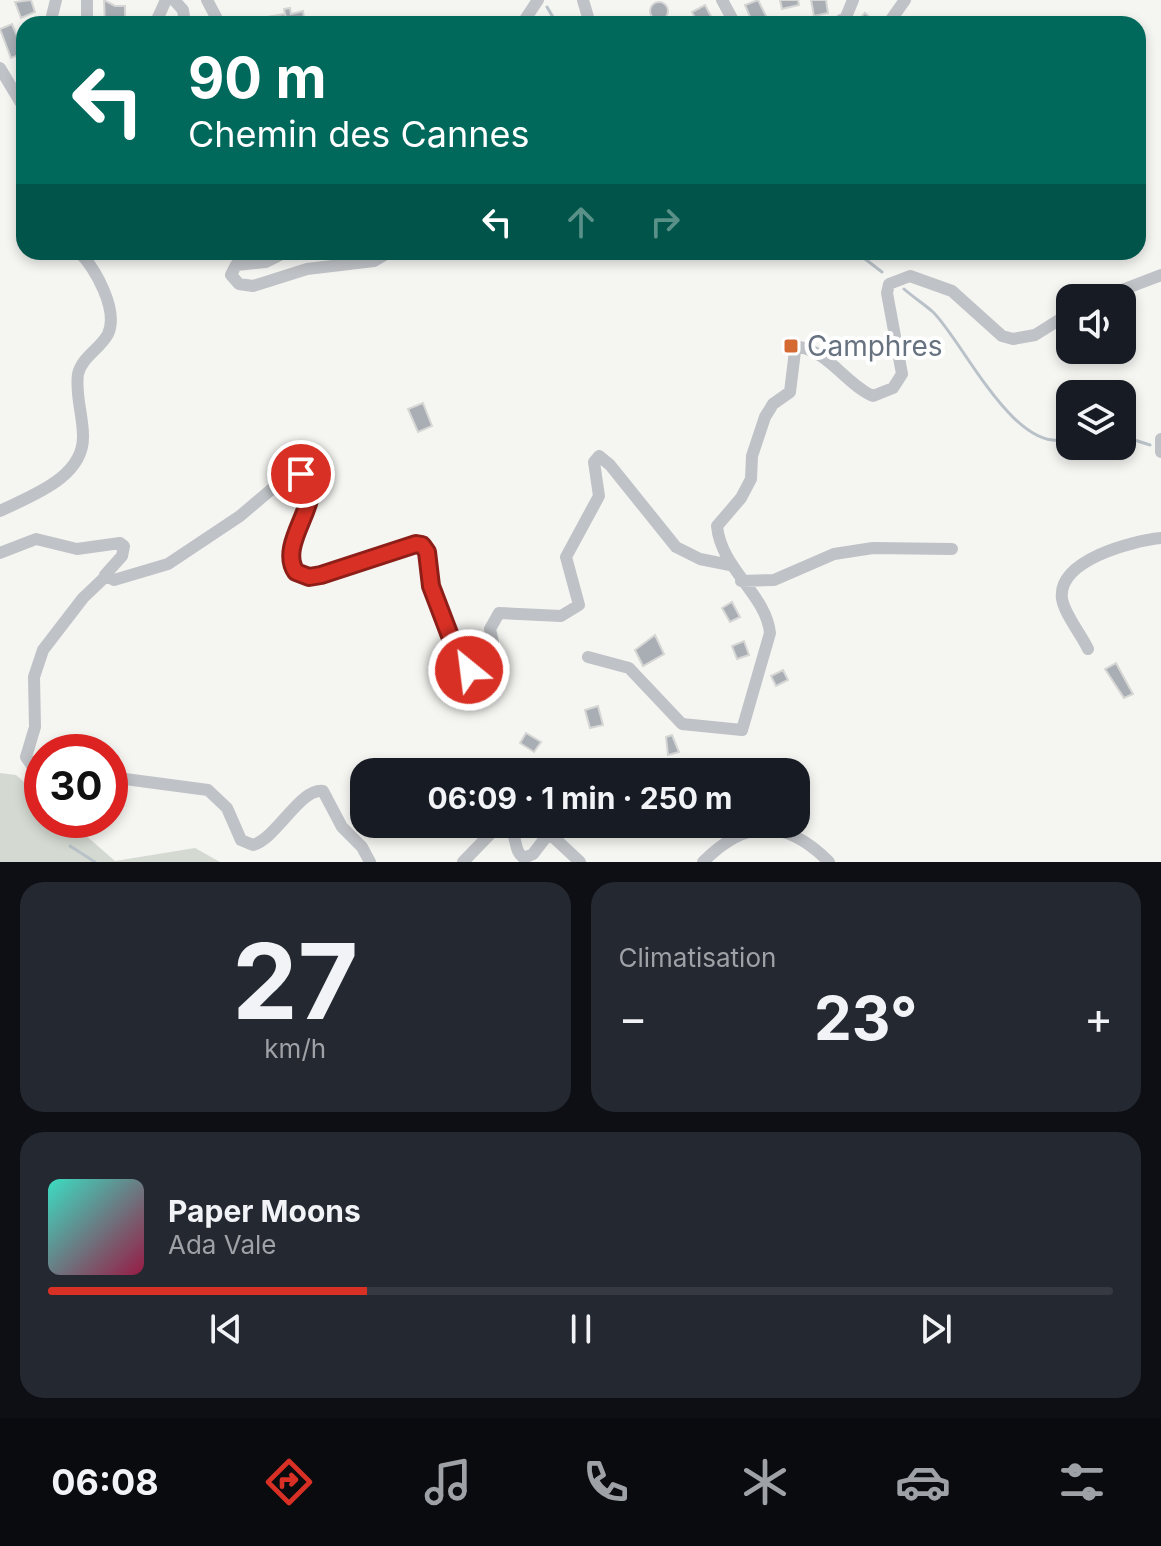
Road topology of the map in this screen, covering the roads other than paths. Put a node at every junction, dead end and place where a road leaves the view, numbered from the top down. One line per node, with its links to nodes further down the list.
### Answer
1 (0, 68): 2 (street)
2 (5, 92)
3 (86, 260): 11 (street)
4 (270, 260): 5 (street)
5 (376, 260)
6 (1161, 275): 7 (street)
7 (1136, 285)
8 (1056, 322): 15 (street)
9 (1161, 439): 10 (street)
10 (1161, 452)
11 (0, 511)
12 (1161, 538): 18 (street)
13 (952, 549): 17 (street)
14 (0, 553): 16 (street)
15 (730, 565): 16 (street); 17 (street)
16 (105, 577): 20 (street)
17 (741, 581): 19 (street)
18 (1088, 649)
19 (588, 657)
20 (32, 734)
21 (128, 779): 22 (street)
22 (370, 862)
23 (463, 862): 24 (street)
24 (580, 862)
25 (703, 862): 26 (street)
26 (829, 862)

